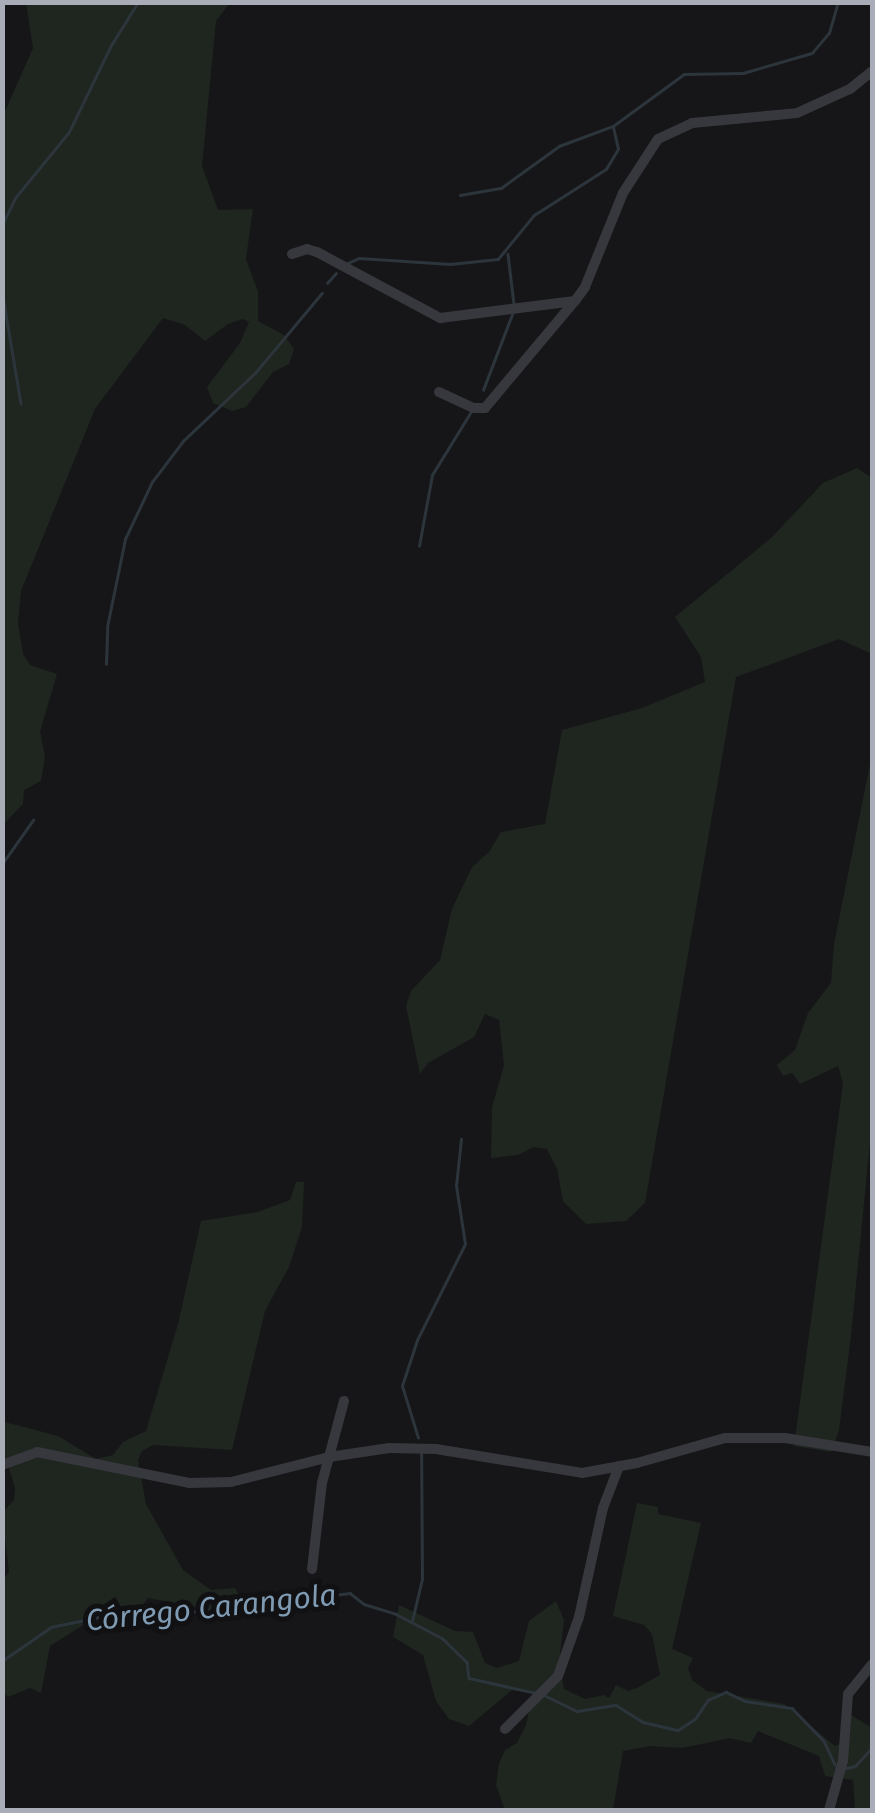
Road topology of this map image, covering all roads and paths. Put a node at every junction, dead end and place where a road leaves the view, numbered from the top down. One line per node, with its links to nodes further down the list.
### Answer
1 (872, 71): 3 (street)
2 (292, 254): 3 (street)
3 (575, 301): 4 (street)
4 (440, 392)
5 (344, 1401): 7 (street)
6 (872, 1452): 9 (street)
7 (328, 1457): 8 (street); 9 (street); 10 (street)
8 (2, 1465)
9 (618, 1466): 12 (street)
10 (312, 1569)
11 (872, 1664): 13 (street)
12 (504, 1729)
13 (829, 1810)

